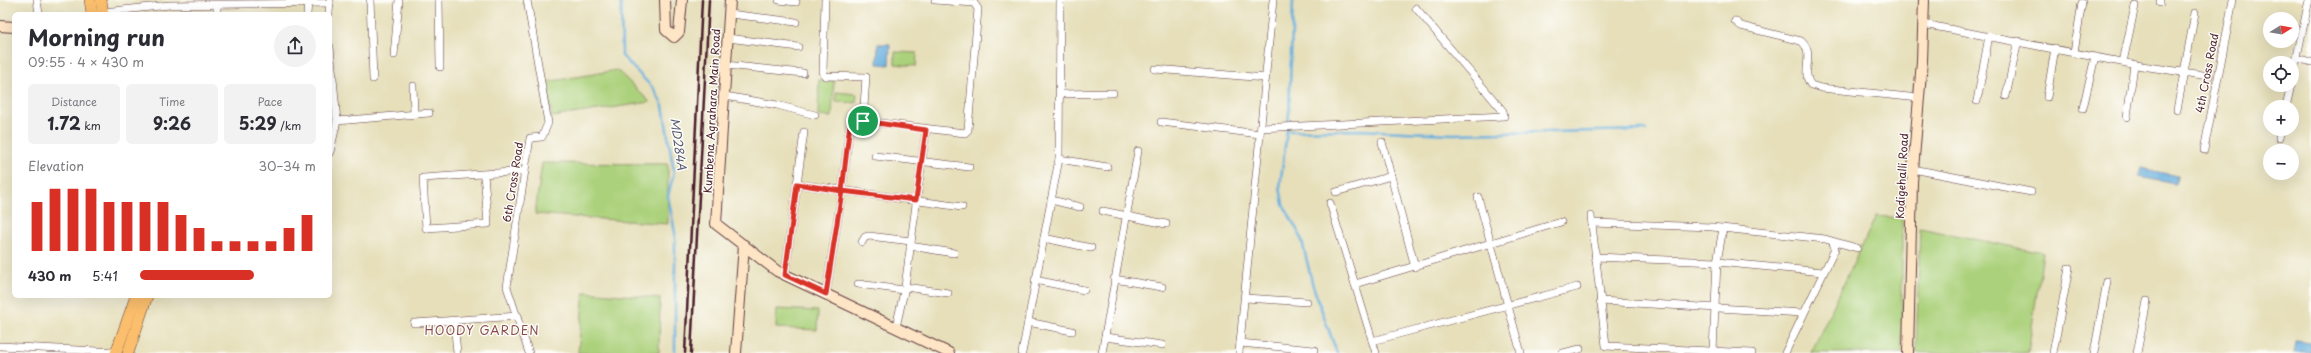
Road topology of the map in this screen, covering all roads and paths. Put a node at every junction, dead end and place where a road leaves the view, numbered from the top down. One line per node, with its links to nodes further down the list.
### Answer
1 (37, 0): 28 (street)
2 (90, 0): 29 (main road)
3 (101, 0): 30 (main road)
4 (370, 0): 63 (street)
5 (399, 0): 48 (street)
6 (438, 0): 57 (street)
7 (527, 0): 94 (street, 6th Cross Road)
8 (665, 0): 9 (street)
9 (682, 0)
10 (730, 0): 36 (street, Kumbena Agrahara Main Road)
11 (779, 0): 22 (street)
12 (826, 0): 79 (street)
13 (935, 0): 81 (street)
14 (1060, 0): 66 (street)
15 (1273, 0): 62 (street)
16 (1924, 0): 39 (street, Kodigehalli Road)
17 (2233, 0): 86 (street, 4th Cross Road)
18 (2309, 0): 49 (street)
19 (330, 1): 23 (street); 34 (street)
20 (170, 2): 25 (street); 31 (street)
21 (236, 2): 23 (street); 25 (street)
22 (796, 2)
23 (308, 3): 33 (street)
24 (2082, 3): 47 (street)
25 (217, 5): 32 (street)
26 (2135, 6): 52 (street)
27 (1416, 8): 82 (street)
28 (39, 12)
29 (98, 12)
30 (99, 12)
31 (105, 12)
32 (218, 12)
33 (307, 12)
34 (329, 12)
35 (2195, 13): 59 (street)
36 (730, 14): 38 (street); 43 (street, Kumbena Agrahara Main Road)
37 (1735, 21): 70 (street)
38 (796, 22)
39 (1923, 24): 42 (street); 70 (street, Kodigehalli Road)
40 (0, 26): 41 (street)
41 (12, 27)
42 (1989, 36): 44 (street); 71 (street)
43 (728, 38): 45 (street); 54 (street, Kumbena Agrahara Main Road)
44 (2018, 41): 46 (street); 68 (street)
45 (798, 46)
46 (2055, 48): 47 (street); 69 (street)
47 (2074, 52): 50 (street)
48 (394, 55)
49 (2297, 56)
50 (2095, 57): 52 (street); 72 (street)
51 (2299, 59): 53 (street)
52 (2123, 62): 55 (street)
53 (2311, 62)
54 (726, 65): 60 (street); 67 (street, Kumbena Agrahara Main Road)
55 (2134, 65): 59 (street); 77 (street)
56 (332, 66): 78 (street)
57 (440, 67)
58 (1155, 69): 62 (street)
59 (2184, 72): 61 (street); 73 (street)
60 (803, 73)
61 (2209, 76)
62 (1266, 78): 82 (street)
63 (373, 79)
64 (413, 86): 75 (street)
65 (1113, 93): 66 (street)
66 (1061, 94): 89 (street)
67 (724, 96): 76 (street); 117 (street, Kumbena Agrahara Main Road)
68 (2006, 96)
69 (2047, 97)
70 (1919, 98): 93 (street, Kodigehalli Road)
71 (1977, 100)
72 (2083, 108)
73 (2177, 110)
74 (429, 113): 75 (street)
75 (414, 114): 78 (street)
76 (815, 115)
77 (2127, 117)
78 (338, 121): 85 (street)
79 (863, 121): 81 (street); 98 (street)
80 (1161, 122): 82 (street)
81 (926, 130): 90 (street)
82 (1261, 131): 140 (street)
83 (804, 132): 97 (street)
84 (1382, 142): 96 (street)
85 (332, 144)
86 (2204, 150)
87 (1138, 151): 108 (street)
88 (875, 156): 90 (street)
89 (1059, 159): 92 (street); 103 (street)
90 (921, 161): 91 (street); 102 (street)
91 (968, 167)
92 (1107, 167)
93 (1913, 169): 100 (street); 177 (street, Kodigehalli Road)
94 (525, 172): 95 (street); 147 (street, 6th Cross Road)
95 (484, 174): 95 (street)
96 (1391, 176): 99 (street); 123 (street)
97 (797, 184): 98 (street); 126 (street)
98 (842, 191): 102 (street); 137 (street)
99 (1336, 192)
100 (2031, 192)
101 (1478, 198): 116 (street)
102 (916, 200): 105 (street); 115 (street)
103 (1051, 200): 106 (street); 112 (street)
104 (1330, 203): 131 (street)
105 (962, 207)
106 (1080, 207)
107 (1103, 211): 108 (street)
108 (1125, 216): 110 (street); 127 (street)
109 (1561, 222): 116 (street)
110 (1166, 224)
111 (1723, 228): 114 (street); 121 (street); 122 (street)
112 (1044, 238): 118 (street); 128 (street)
113 (862, 242): 115 (street)
114 (1833, 243): 119 (street); 125 (street)
115 (910, 244): 120 (street); 134 (street)
116 (1492, 244): 123 (street); 144 (street)
117 (744, 245): 126 (street); 167 (street)
118 (1091, 248)
119 (1857, 248)
120 (954, 253)
121 (1595, 257): 122 (street); 141 (street)
122 (1717, 262): 125 (street); 145 (street)
123 (1415, 267): 131 (street)
124 (2069, 268): 178 (street)
125 (1823, 272): 146 (street)
126 (785, 275): 137 (street)
127 (1114, 279): 132 (street); 153 (street)
128 (1035, 280): 135 (street); 149 (street)
129 (2107, 281): 179 (street)
130 (858, 284): 134 (street)
131 (1355, 284): 154 (street)
132 (1162, 287)
133 (1577, 287): 144 (street)
134 (904, 288): 136 (street); 151 (street)
135 (1084, 290)
136 (948, 293)
137 (826, 294): 151 (street)
138 (135, 298): 163 (main road)
139 (146, 298): 164 (main road)
140 (1244, 298): 143 (street); 155 (street)
141 (1600, 301): 145 (street); 160 (street)
142 (2147, 301): 180 (street)
143 (1308, 302)
144 (1508, 305): 154 (street); 173 (street)
145 (1715, 307): 146 (street); 161 (street)
146 (1803, 313): 176 (street)
147 (518, 316): 148 (street); 162 (street, 6th Cross Road)
148 (454, 321): 150 (street); 165 (street)
149 (1028, 322): 152 (street); 169 (street)
150 (414, 323)
151 (896, 327): 168 (street)
152 (1072, 331)
153 (1105, 337): 156 (street); 170 (street)
154 (1372, 341): 172 (street)
155 (1240, 343): 159 (street); 171 (street)
156 (1162, 345)
157 (0, 346): 163 (street)
158 (1580, 349): 174 (street)
159 (1314, 350)
160 (1643, 350): 161 (street)
161 (1712, 351): 175 (street)
162 (529, 352): 166 (street)
163 (116, 353)
164 (128, 353)
165 (457, 353)
166 (521, 353)
167 (736, 353)
168 (949, 353)
169 (1022, 353)
170 (1102, 353)
171 (1239, 353)
172 (1376, 353)
173 (1521, 353)
174 (1563, 353)
175 (1752, 353)
176 (1785, 353)
177 (1908, 353)
178 (2053, 353)
179 (2094, 353)
180 (2137, 353)

